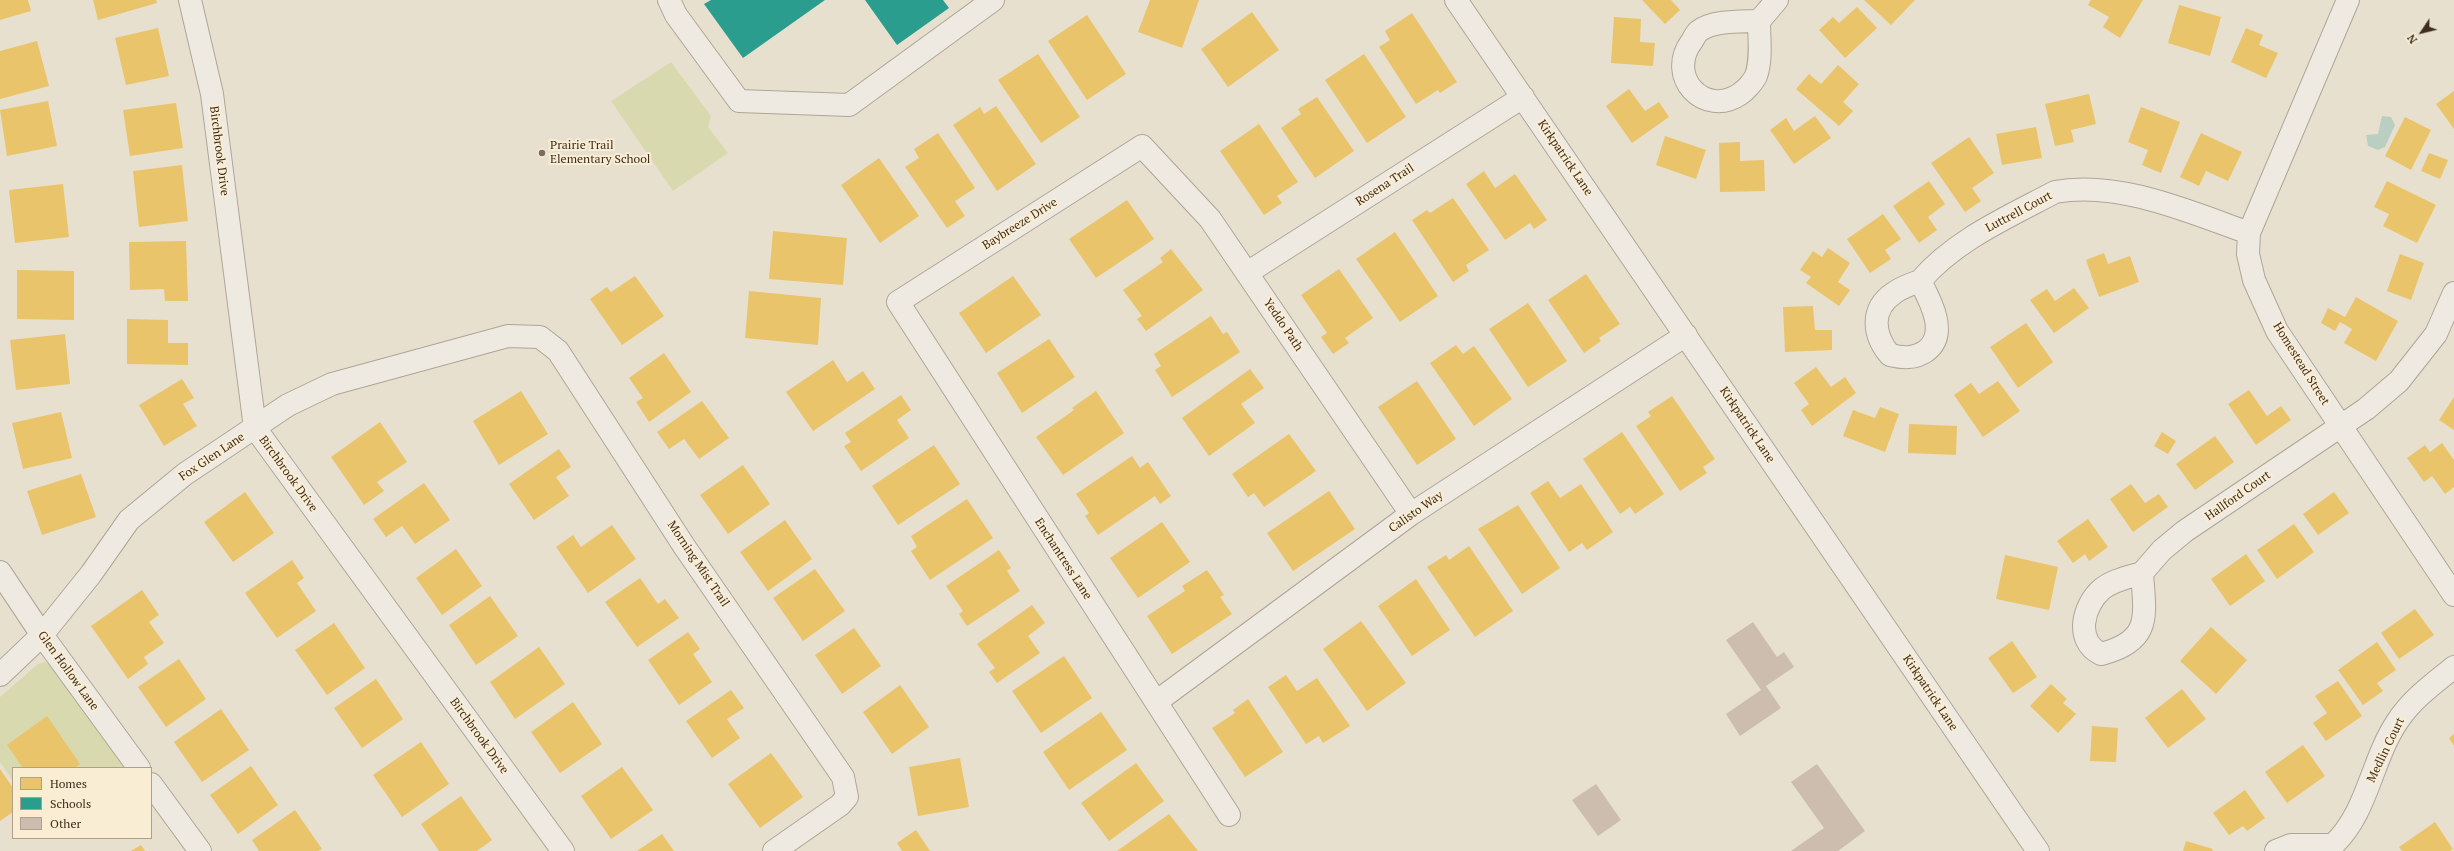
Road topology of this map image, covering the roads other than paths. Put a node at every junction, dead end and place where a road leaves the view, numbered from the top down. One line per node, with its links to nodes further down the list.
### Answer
1 (190, 0): 18 (street, Birchbrook Drive)
2 (669, 0): 3 (street)
3 (993, 0)
4 (1456, 0): 8 (street, Kirkpatrick Lane)
5 (1777, 0): 7 (street)
6 (2348, 0): 10 (street, Homestead Street)
7 (1759, 21)
8 (1523, 96): 11 (street, Rosena Trail); 15 (street, Kirkpatrick Lane)
9 (1142, 146): 11 (street, Yeddo Path); 14 (street, Baybreeze Drive)
10 (2249, 233): 12 (street, Luttrell Court); 17 (street, Homestead Street)
11 (1247, 273): 19 (street, Yeddo Path)
12 (1920, 281)
13 (2454, 293): 17 (street, Hallford Court)
14 (898, 302): 26 (street, Enchantress Lane)
15 (1686, 335): 19 (street, Calisto Way); 34 (street, Kirkpatrick Lane)
16 (540, 337): 18 (street, Fox Glen Lane); 33 (street, Morning Mist Trail)
17 (2340, 425): 21 (street, Hallford Court); 22 (street, Homestead Street)
18 (255, 428): 23 (street, Fox Glen Lane); 32 (street, Birchbrook Drive)
19 (1411, 514): 26 (street, Calisto Way)
20 (0, 572): 23 (street, Glen Hollow Lane)
21 (2142, 573)
22 (2454, 595)
23 (42, 634): 25 (street, Fox Glen Lane); 27 (street, Glen Hollow Lane)
24 (2454, 668): 30 (street, Medlin Court)
25 (0, 675)
26 (1156, 702): 29 (street, Enchantress Lane)
27 (138, 767)
28 (152, 785): 31 (street)
29 (1229, 815)
30 (2332, 848): 35 (street, Medlin Court)
31 (200, 851)
32 (563, 851)
33 (774, 851)
34 (2038, 851)
35 (2276, 851)

